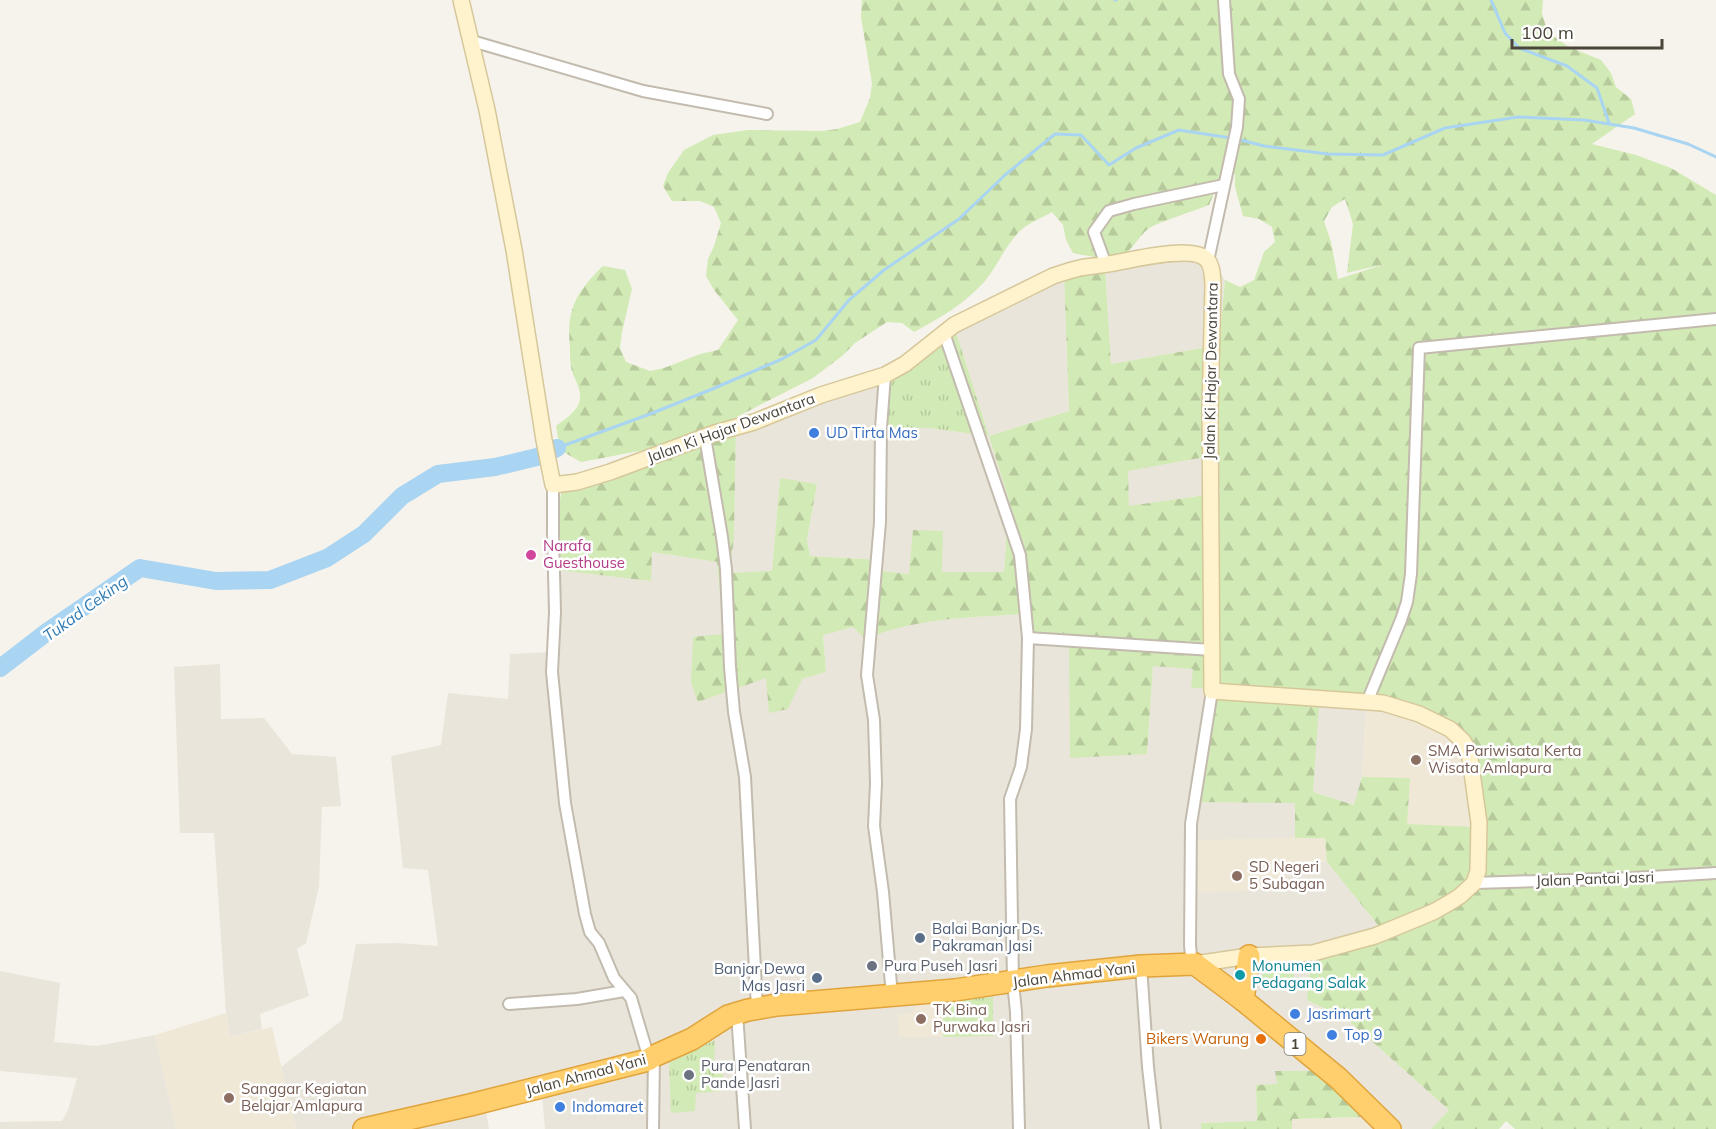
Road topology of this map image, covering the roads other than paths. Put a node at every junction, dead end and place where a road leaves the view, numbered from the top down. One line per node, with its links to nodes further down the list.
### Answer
1 (461, 0): 3 (street)
2 (1224, 0): 5 (street)
3 (471, 41): 4 (street); 12 (street)
4 (767, 114)
5 (1224, 185): 6 (street); 7 (street)
6 (1208, 261): 7 (street, Jalan Ki Hajar Dewantara); 14 (street, Jalan Ki Hajar Dewantara)
7 (1106, 265): 9 (street, Jalan Ki Hajar Dewantara)
8 (1716, 319): 16 (street)
9 (944, 333): 10 (street, Jalan Ki Hajar Dewantara); 13 (street)
10 (885, 375): 11 (street, Jalan Ki Hajar Dewantara); 24 (street)
11 (705, 437): 12 (street, Jalan Ki Hajar Dewantara); 27 (street)
12 (553, 485): 23 (street)
13 (1028, 638): 14 (street); 22 (street)
14 (1212, 650): 15 (street, Jalan Ki Hajar Dewantara)
15 (1212, 691): 16 (street); 20 (street)
16 (1367, 702): 18 (street)
17 (1716, 873): 18 (street, Jalan Pantai Jasri)
18 (1474, 883): 19 (street)
19 (1249, 956): 20 (street); 25 (highway)
20 (1195, 964): 21 (highway, Jalan Ahmad Yani); 25 (highway, 1)
21 (1141, 966): 22 (highway, Jalan Ahmad Yani); 33 (street)
22 (1013, 982): 24 (highway, Jalan Ahmad Yani); 32 (street)
23 (624, 991): 26 (street); 28 (street)
24 (892, 996): 27 (highway, Jalan Ahmad Yani)
25 (1243, 1000): 34 (highway, 1)
26 (509, 1004)
27 (747, 1011): 28 (highway, Jalan Ahmad Yani); 31 (street)
28 (651, 1058): 29 (highway, Jalan Ahmad Yani); 30 (street)
29 (364, 1129)
30 (654, 1129)
31 (745, 1129)
32 (1019, 1129)
33 (1155, 1129)
34 (1390, 1129)

